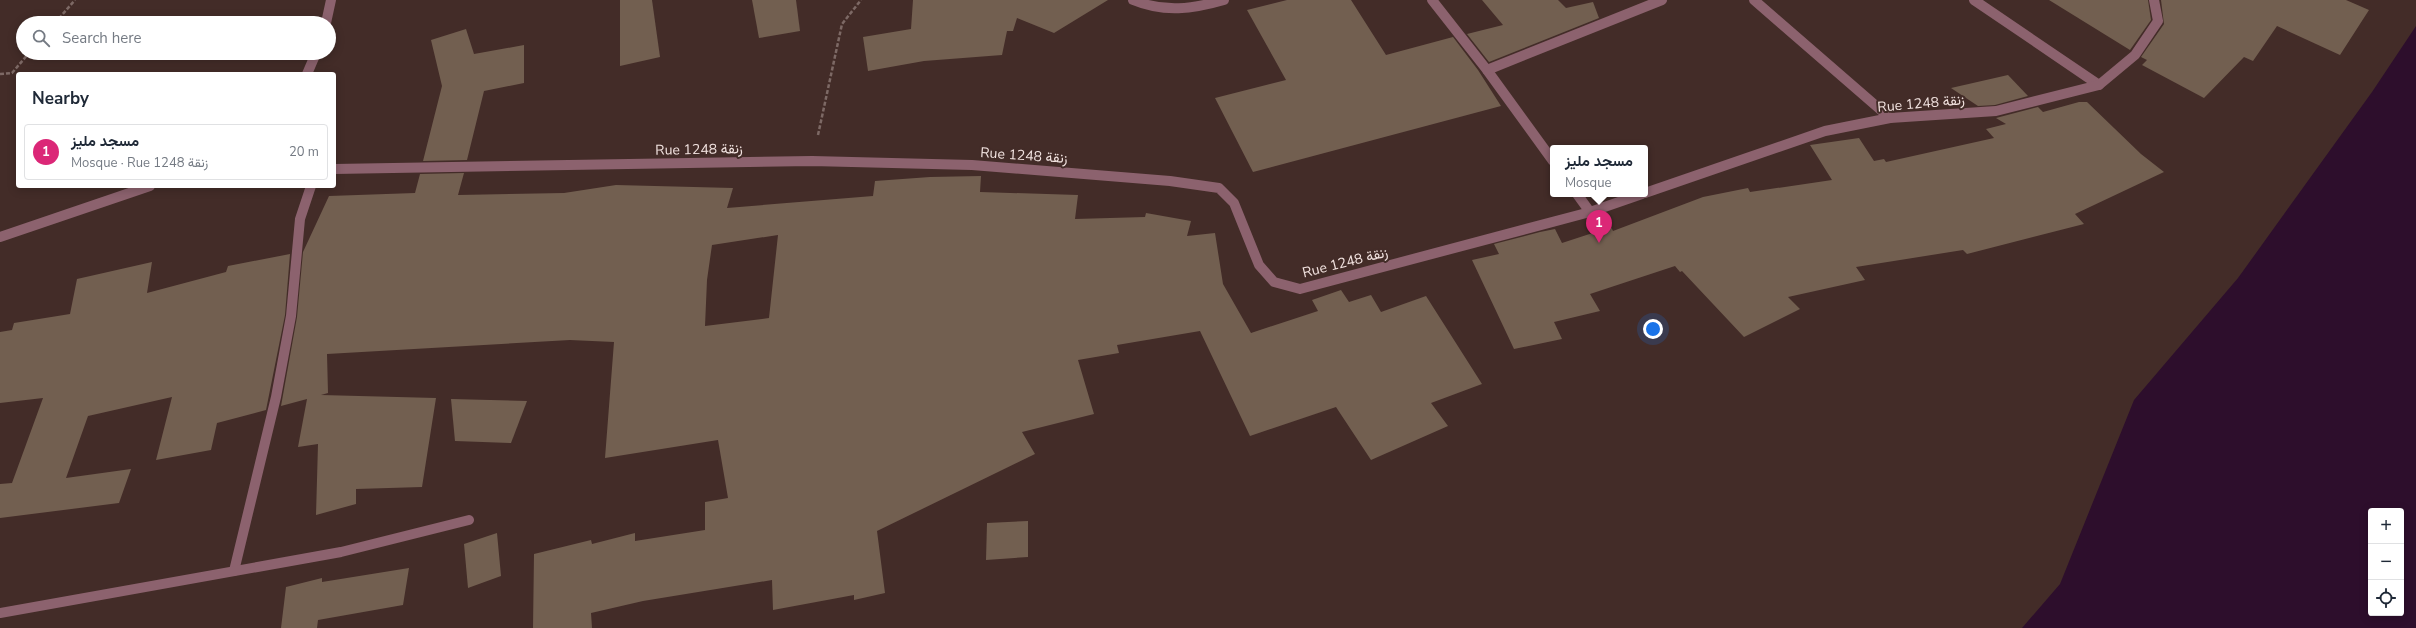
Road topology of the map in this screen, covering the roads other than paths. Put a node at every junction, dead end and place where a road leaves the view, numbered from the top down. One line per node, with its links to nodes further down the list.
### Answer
1 (331, 0): 9 (street)
2 (1132, 0): 3 (street)
3 (1224, 0)
4 (1432, 0): 11 (street)
5 (1662, 0): 11 (street)
6 (1754, 0): 14 (street)
7 (1974, 0): 13 (street)
8 (2154, 0): 13 (street, Rue 1248 زنقة)
9 (328, 16)
10 (313, 60): 12 (street)
11 (1487, 70): 15 (street)
12 (308, 72)
13 (2099, 85): 14 (street, Rue 1248 زنقة)
14 (1890, 118): 19 (street, Rue 1248 زنقة)
15 (1550, 157)
16 (336, 169): 22 (street, Rue 1248 زنقة)
17 (144, 188): 23 (street)
18 (310, 188): 25 (street)
19 (1648, 193)
20 (1579, 197): 22 (street)
21 (1635, 197): 22 (street, Rue 1248 زنقة)
22 (1590, 212)
23 (0, 237)
24 (470, 520): 25 (street)
25 (234, 571): 26 (street)
26 (0, 613)

